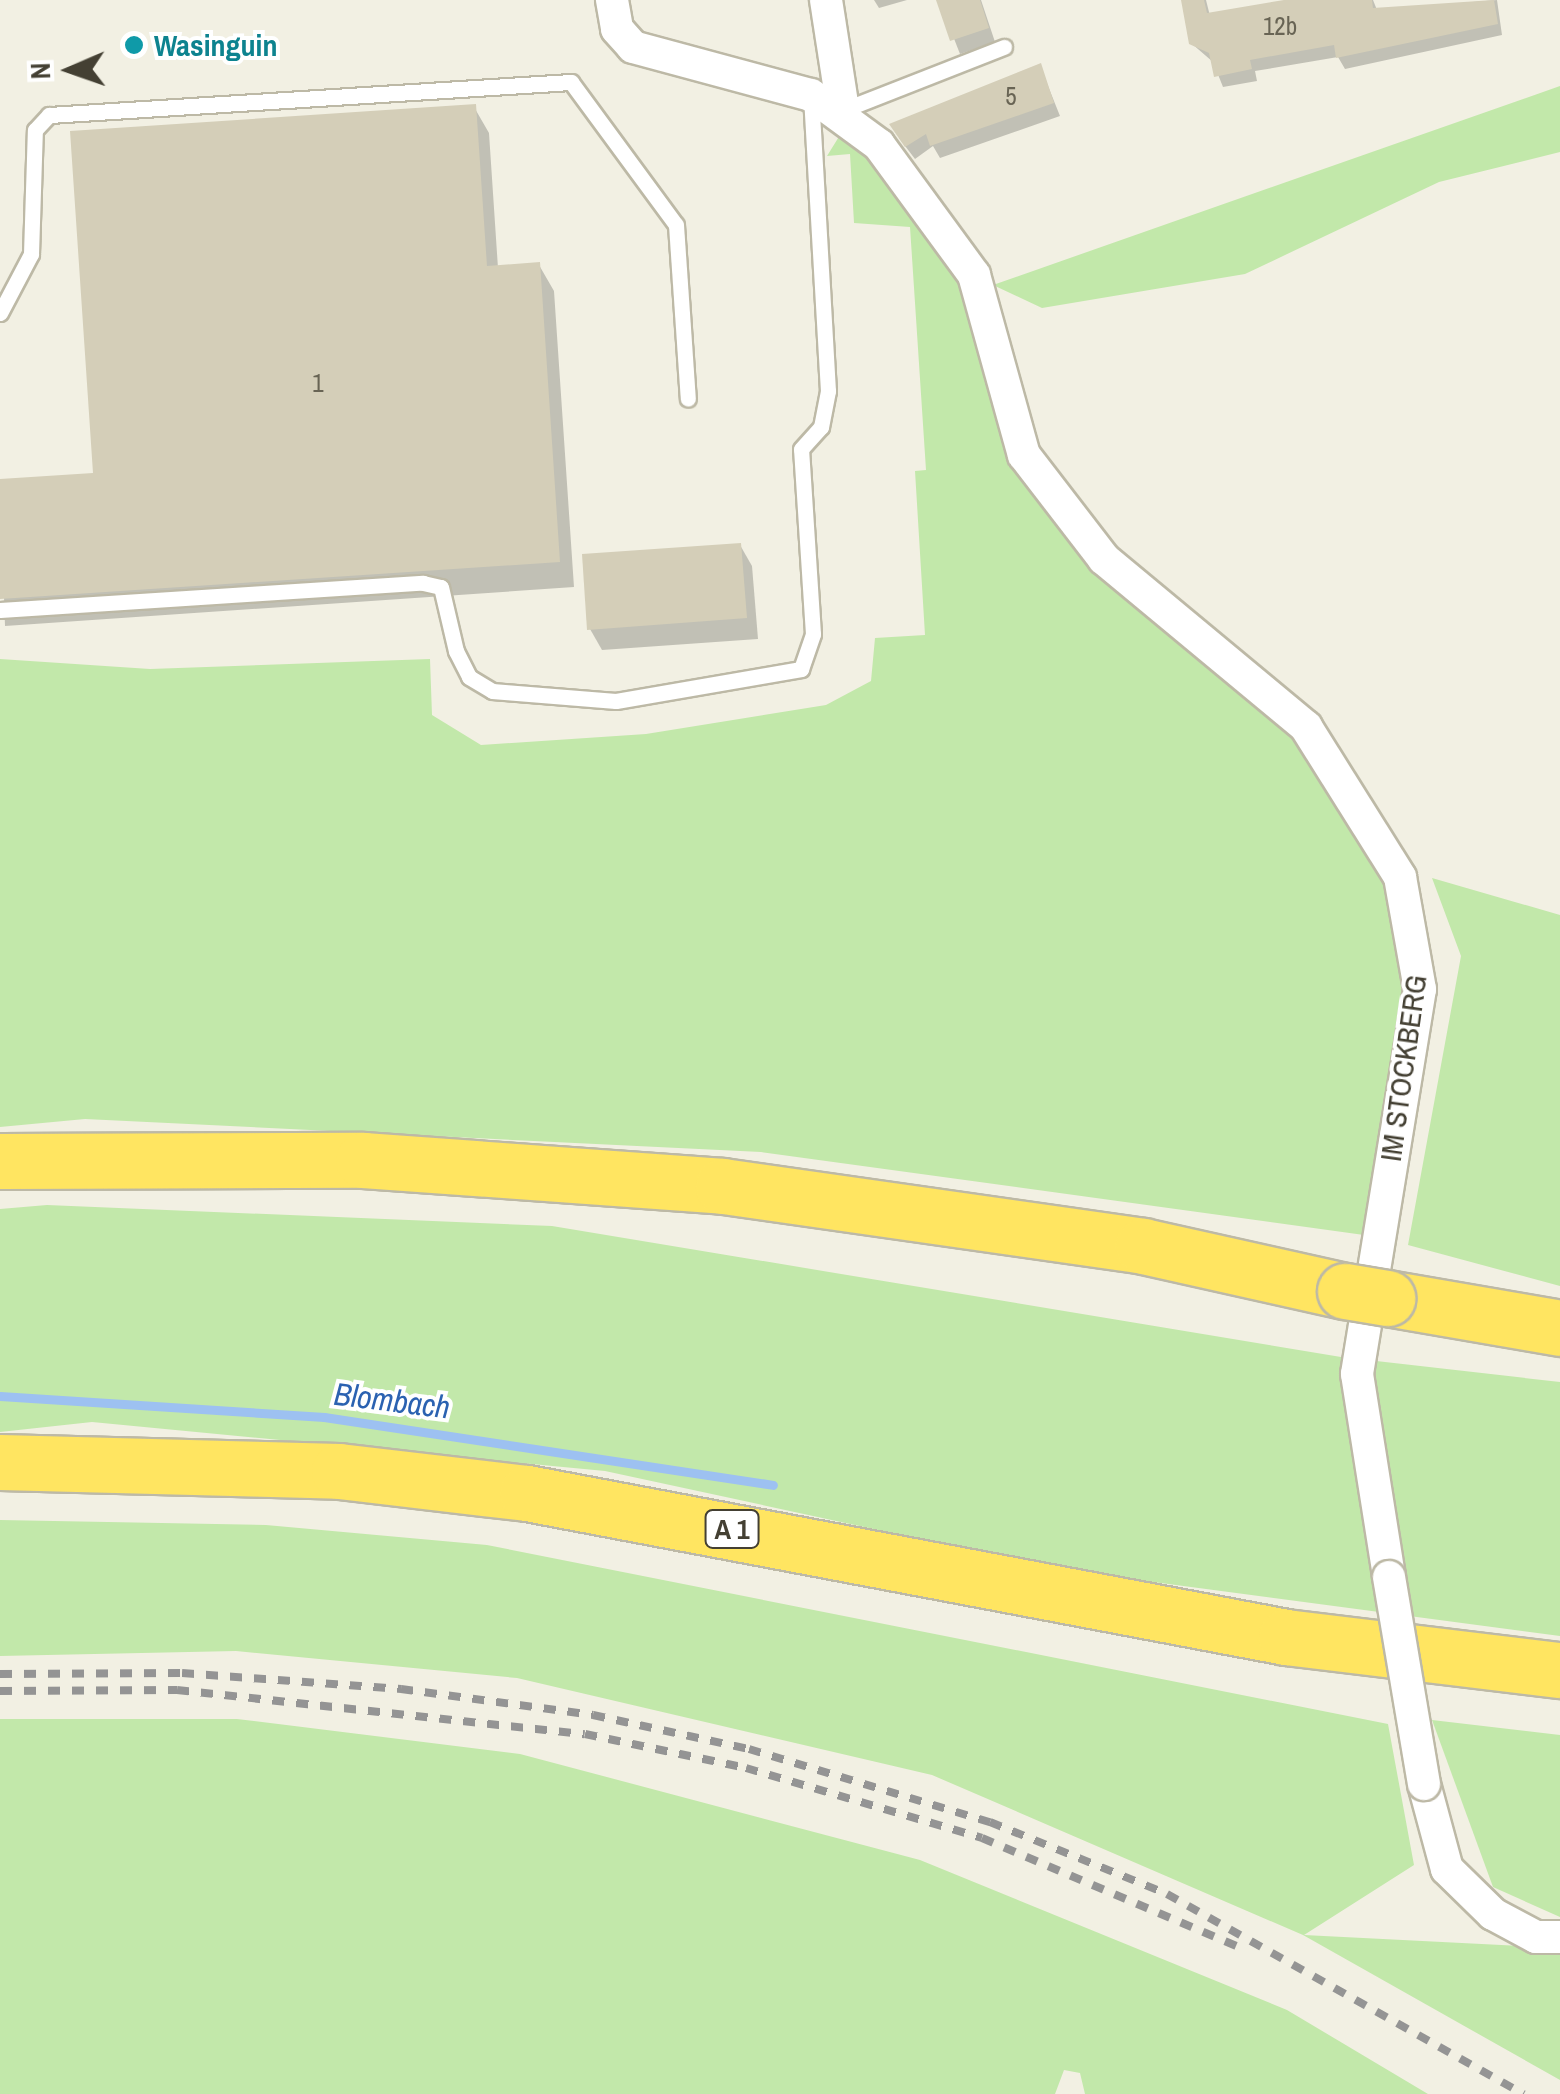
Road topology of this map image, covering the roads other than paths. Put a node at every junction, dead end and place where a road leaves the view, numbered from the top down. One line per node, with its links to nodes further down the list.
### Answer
1 (612, 0): 4 (street, IM STOCKBERG)
2 (826, 0): 5 (street)
3 (1004, 46): 5 (lane)
4 (811, 95): 5 (street, IM STOCKBERG); 8 (lane)
5 (842, 110): 13 (street, IM STOCKBERG, bridge)
6 (0, 313): 7 (lane)
7 (688, 399)
8 (0, 610)
9 (0, 1161): 10 (highway)
10 (1560, 1328)
11 (0, 1462): 12 (highway, A 1)
12 (1560, 1670)
13 (1548, 1937)

